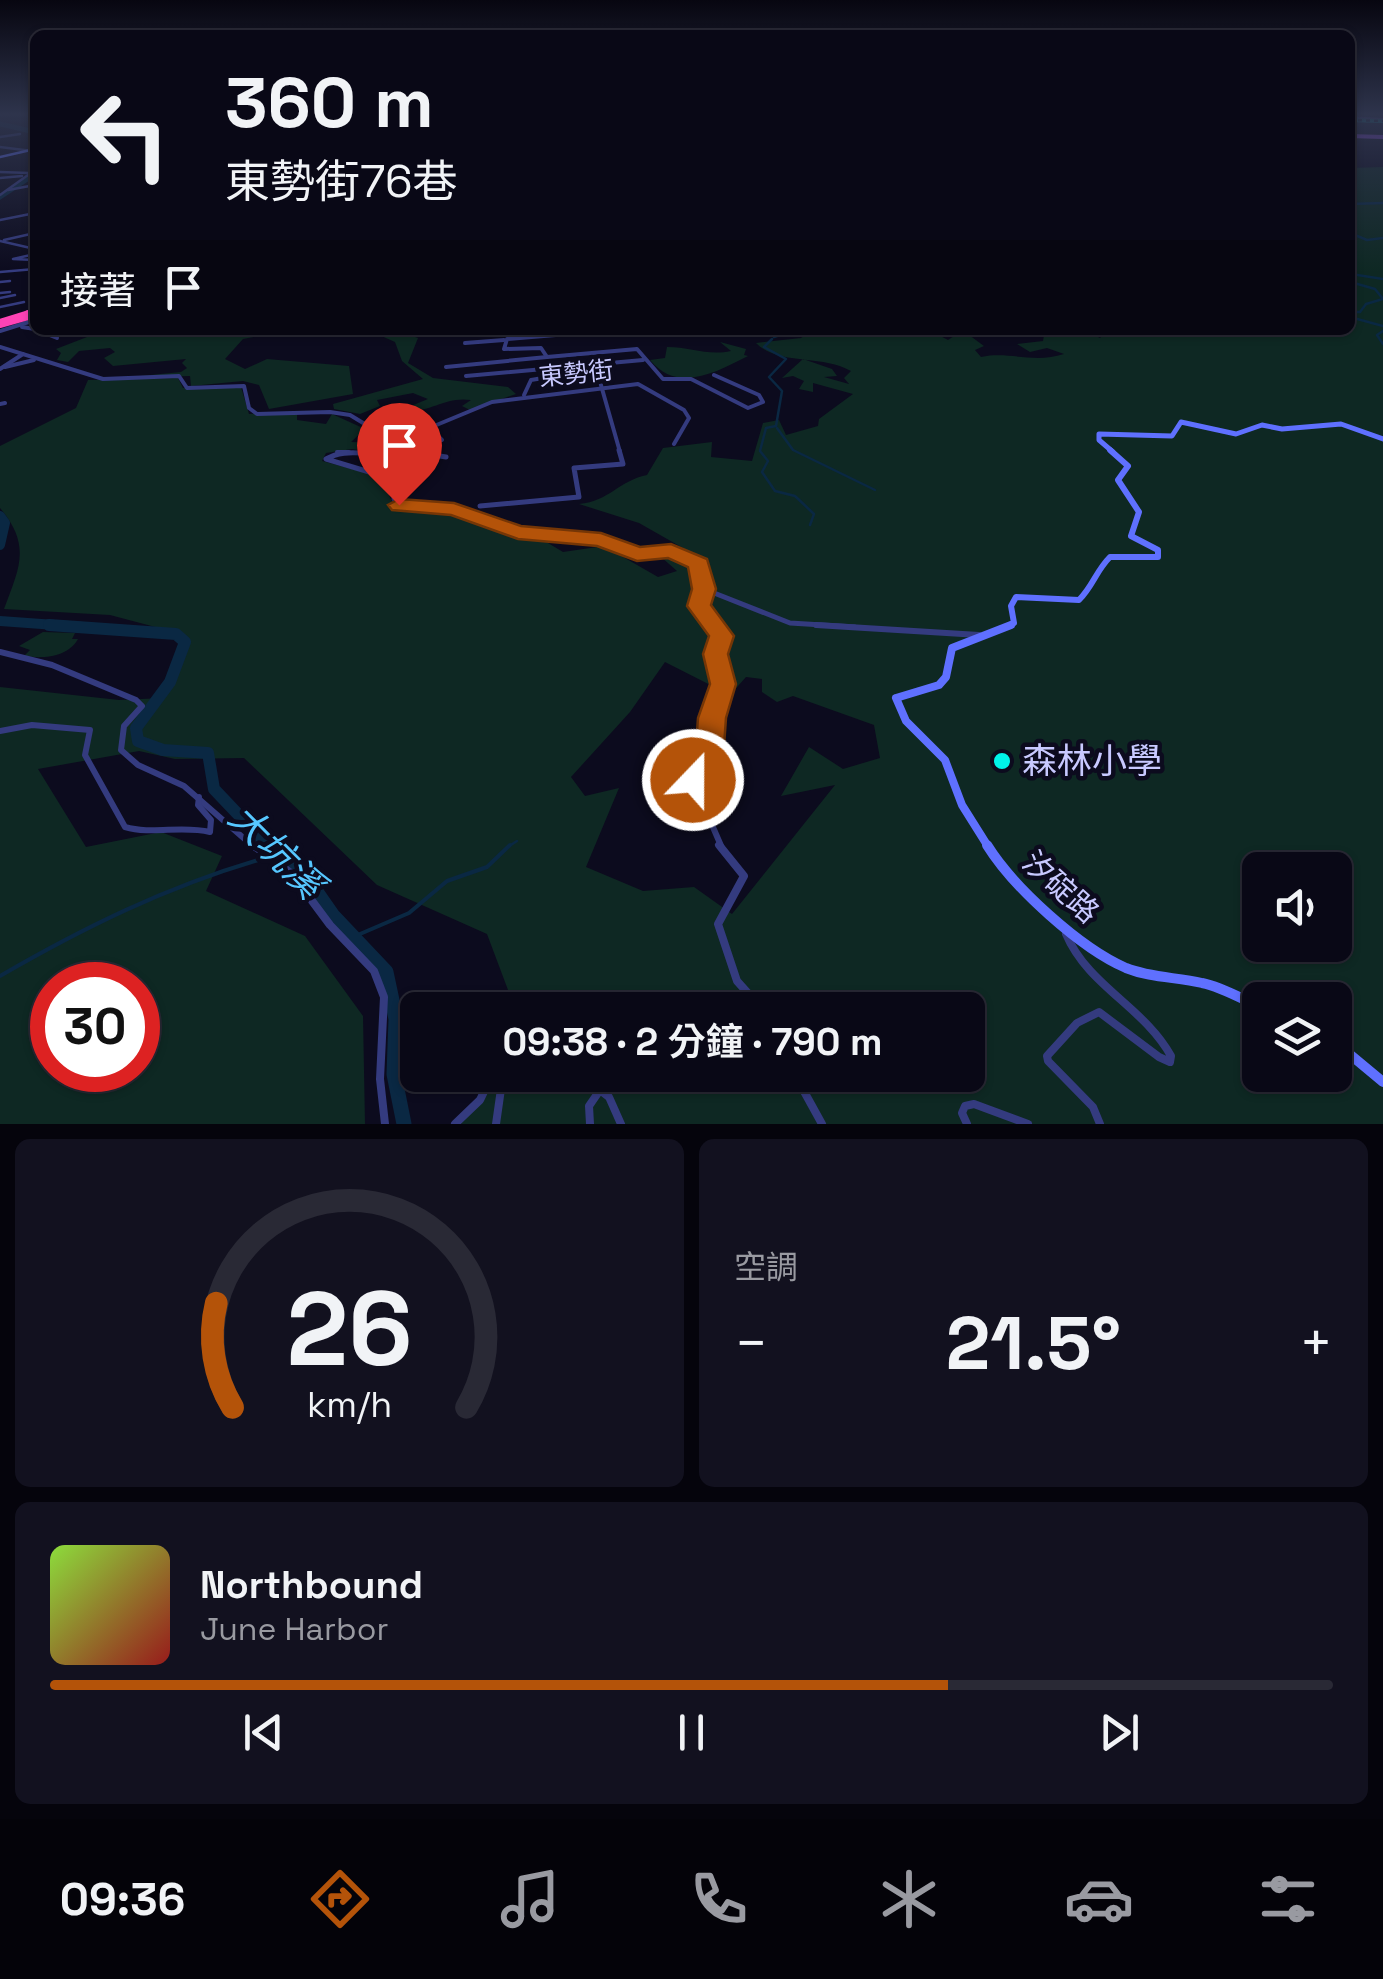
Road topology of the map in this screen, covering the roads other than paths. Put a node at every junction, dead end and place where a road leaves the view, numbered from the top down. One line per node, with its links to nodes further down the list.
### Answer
1 (0, 172): 4 (street)
2 (9, 176): 3 (street); 4 (street); 4 (street)
3 (0, 178)
4 (29, 178): 5 (street); 5 (street)
5 (4, 192)
6 (30, 214): 7 (street)
7 (0, 220)
8 (30, 234): 9 (street)
9 (2, 242): 10 (street)
10 (30, 252)
11 (24, 263): 13 (street)
12 (14, 264): 15 (street)
13 (19, 270): 14 (street); 15 (street)
14 (28, 270): 17 (street)
15 (9, 271): 16 (street)
16 (0, 272)
17 (22, 277)
18 (10, 281): 19 (street)
19 (0, 282)
20 (13, 293): 21 (street)
21 (0, 296)
22 (24, 302): 23 (street)
23 (0, 307)
24 (30, 316): 26 (highway, bridge)
25 (30, 318): 27 (street)
26 (0, 325): 27 (street)
27 (15, 326): 28 (street)
28 (30, 329)
29 (49, 335): 31 (street)
30 (562, 335): 32 (street)
31 (57, 338)
32 (507, 340): 33 (street); 36 (street)
33 (465, 342)
34 (0, 347): 35 (street, 東勢街)
35 (23, 354): 37 (street, 東勢街); 41 (street)
36 (547, 357): 38 (street); 40 (street)
37 (37, 359): 41 (street); 47 (street, 東勢街)
38 (643, 360): 39 (street); 43 (street)
39 (596, 364): 42 (street); 45 (street)
40 (446, 367)
41 (3, 368)
42 (552, 368): 44 (street); 46 (street)
43 (714, 375)
44 (466, 376)
45 (602, 388): 46 (street, 東勢街); 49 (street, 東勢街); 52 (street)
46 (524, 396): 47 (street, 東勢街)
47 (432, 430): 50 (street, 東勢街)
48 (1383, 439): 54 (street, 汐碇路)
49 (674, 444)
50 (397, 449): 51 (street); 53 (street, 東勢街)
51 (446, 457)
52 (480, 506)
53 (704, 589): 54 (street); 59 (street)
54 (986, 637): 58 (street, 汐碇路)
55 (0, 652): 57 (street)
56 (0, 732): 57 (street)
57 (199, 797): 66 (street)
58 (1061, 922): 60 (street, 汐碇路); 74 (street)
59 (746, 992)
60 (1242, 999)
61 (1352, 1056): 62 (street)
62 (1383, 1082)
63 (484, 1092): 67 (street)
64 (501, 1092): 68 (street)
65 (804, 1092): 71 (street)
66 (385, 1124)
67 (455, 1124)
68 (496, 1124)
69 (590, 1124): 70 (street)
70 (621, 1124)
71 (822, 1124)
72 (967, 1124): 73 (street)
73 (1028, 1124)
74 (1100, 1124)

